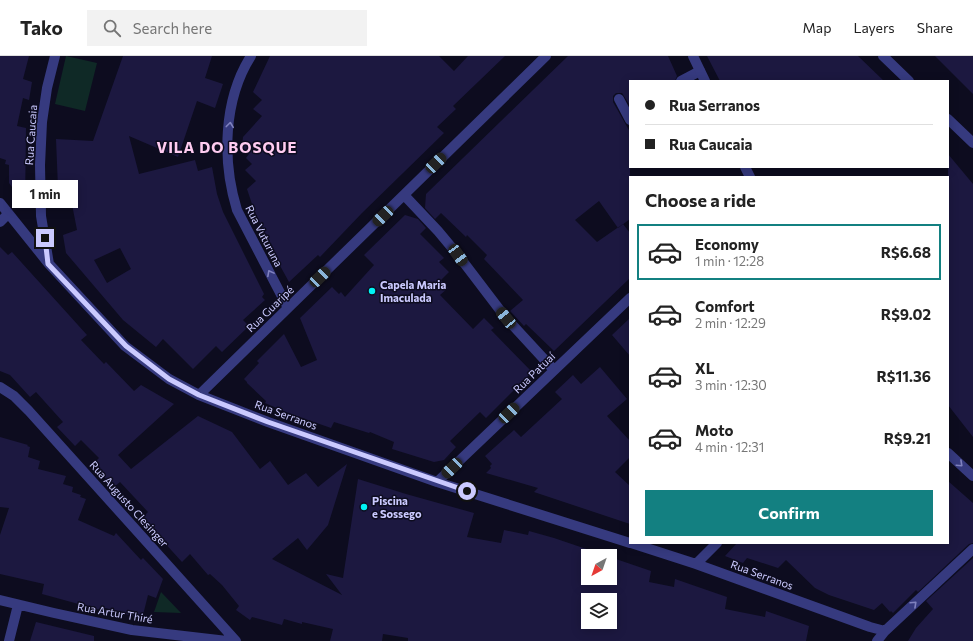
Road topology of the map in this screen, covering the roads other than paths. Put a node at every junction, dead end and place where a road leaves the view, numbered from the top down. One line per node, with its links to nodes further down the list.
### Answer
1 (55, 56): 18 (street, Rua Caucaia)
2 (251, 56): 20 (street, Rua Vuturuna, one-way to 2)
3 (546, 56): 14 (street, Rua Guaripé)
4 (693, 56): 6 (street)
5 (884, 56): 9 (street)
6 (700, 71): 7 (street); 8 (street)
7 (683, 80)
8 (704, 80)
9 (908, 80)
10 (619, 99): 11 (street)
11 (627, 109)
12 (949, 120): 13 (street)
13 (973, 143)
14 (404, 195): 20 (street, Rua Guaripé); 21 (street)
15 (0, 203): 16 (street, Rua Serranos)
16 (8, 214): 17 (street); 18 (street, Rua Serranos)
17 (0, 222)
18 (48, 264): 23 (street, Rua Serranos)
19 (629, 299): 21 (street, Rua Patuaí)
20 (288, 308): 23 (street, Rua Guaripé)
21 (554, 370): 26 (street, Rua Patuaí)
22 (0, 387): 38 (street, Rua Augusto Clesinger)
23 (199, 395): 26 (street, Rua Serranos)
24 (949, 454): 25 (street, one-way to 25)
25 (973, 476)
26 (437, 482): 27 (street, Rua Serranos)
27 (629, 542)
28 (634, 544): 31 (street, Rua Serranos)
29 (716, 544): 31 (street)
30 (973, 549): 35 (street, one-way to 30)
31 (696, 564): 34 (street, Rua Serranos)
32 (0, 600): 33 (street, Rua Artur Thiré)
33 (18, 605): 36 (street); 37 (street, Rua Artur Thiré)
34 (870, 627): 35 (street, Rua Serranos); 39 (street)
35 (885, 630): 40 (street)
36 (9, 641)
37 (227, 641)
38 (236, 641)
39 (872, 641)
40 (877, 641)

